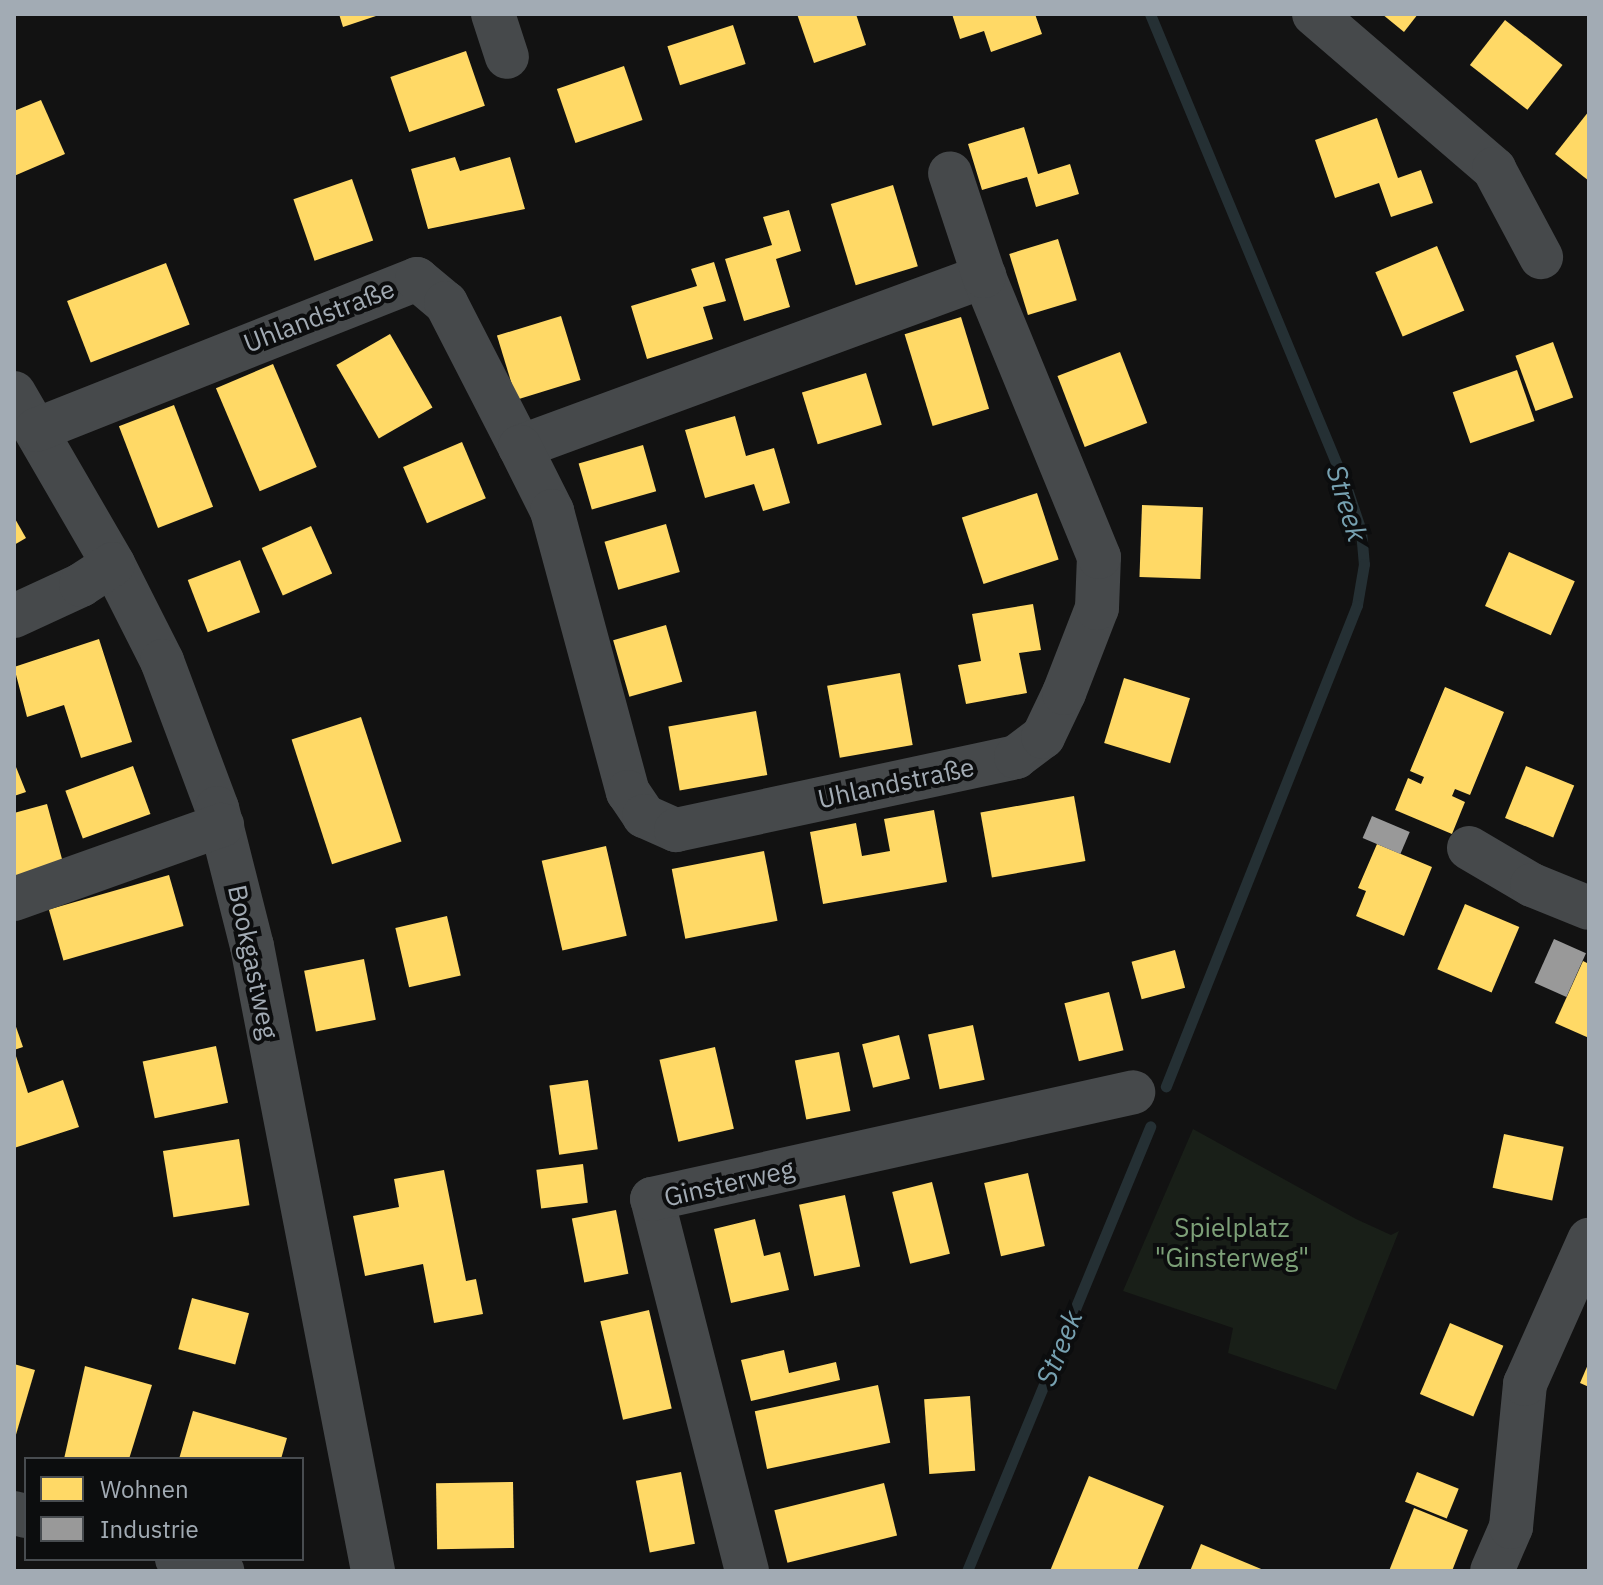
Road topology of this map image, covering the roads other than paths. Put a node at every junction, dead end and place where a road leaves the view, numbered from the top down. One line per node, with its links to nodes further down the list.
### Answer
1 (493, 14): 3 (street)
2 (1314, 14): 5 (street)
3 (507, 57)
4 (950, 173): 6 (street, Uhlandstraße)
5 (1541, 257)
6 (984, 276): 9 (street); 9 (street, Uhlandstraße)
7 (14, 393): 8 (street, Bookgastweg)
8 (36, 430): 9 (street, Uhlandstraße); 10 (street, Bookgastweg)
9 (520, 447)
10 (113, 564): 11 (street); 12 (street, Bookgastweg)
11 (14, 616)
12 (222, 825): 14 (street); 20 (street, Bookgastweg)
13 (1469, 848): 15 (street)
14 (14, 899)
15 (1589, 908)
16 (1133, 1092): 21 (street, Ginsterweg)
17 (1589, 1240): 22 (street)
18 (184, 1561): 19 (street)
19 (222, 1571)
20 (373, 1571)
21 (747, 1571)
22 (1492, 1571)

